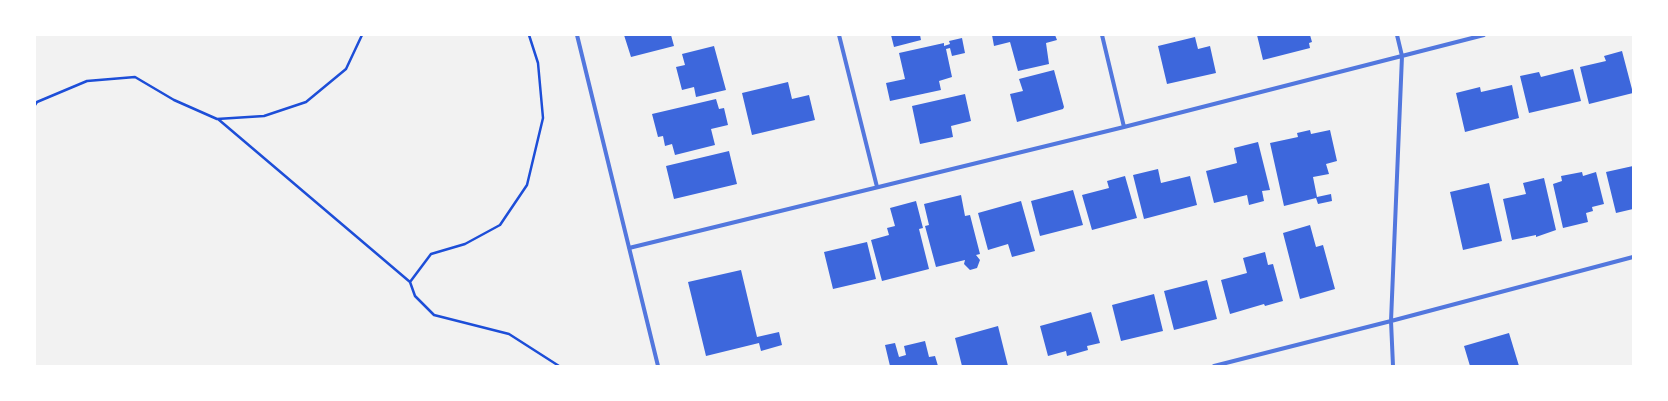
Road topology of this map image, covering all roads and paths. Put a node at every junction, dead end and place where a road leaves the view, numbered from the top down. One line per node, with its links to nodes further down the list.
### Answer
1 (362, 35): 10 (path)
2 (529, 35): 15 (path)
3 (577, 35): 13 (street)
4 (839, 35): 12 (street)
5 (1102, 35): 11 (street)
6 (1397, 35): 8 (street)
7 (1484, 35): 8 (street)
8 (1402, 56): 11 (street); 16 (street)
9 (35, 105): 10 (path)
10 (217, 119): 15 (path)
11 (1124, 127): 12 (street)
12 (877, 187): 13 (street)
13 (629, 248): 18 (street)
14 (1633, 257): 16 (street)
15 (410, 282): 17 (path)
16 (1391, 322): 19 (street); 20 (street)
17 (559, 366)
18 (658, 366)
19 (1214, 366)
20 (1392, 366)

